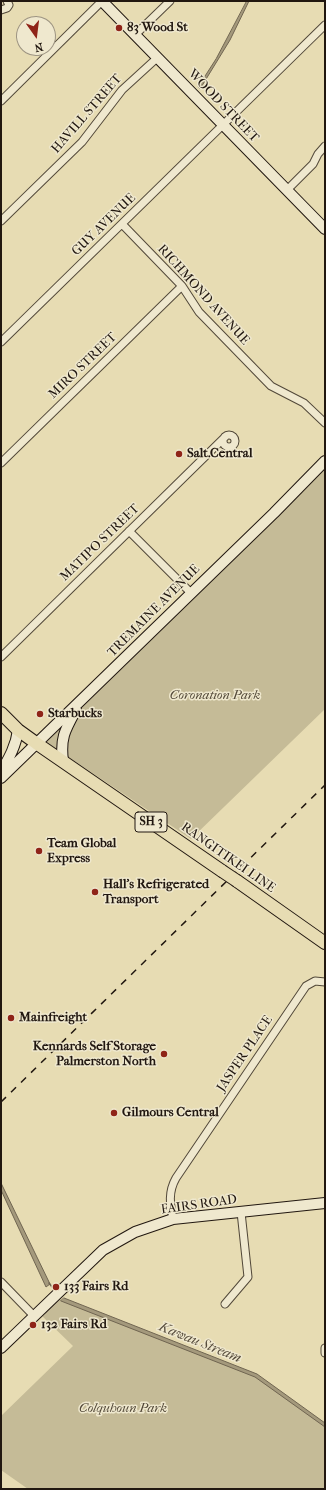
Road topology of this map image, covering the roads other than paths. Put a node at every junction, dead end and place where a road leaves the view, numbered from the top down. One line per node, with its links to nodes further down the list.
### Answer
1 (7, 1): 4 (street)
2 (102, 1): 6 (street, WOOD STREET); 8 (street)
3 (170, 1): 6 (street)
4 (1, 10)
5 (325, 25): 9 (street, GUY AVENUE)
6 (135, 35): 7 (street, WOOD STREET)
7 (157, 58): 9 (street, WOOD STREET); 12 (street, HAVILL STREET)
8 (1, 101)
9 (223, 125): 11 (street, WOOD STREET); 13 (street, GUY AVENUE)
10 (325, 146): 11 (street)
11 (287, 190): 14 (street, WOOD STREET)
12 (1, 220)
13 (122, 224): 15 (street, RICHMOND AVENUE); 16 (street, GUY AVENUE)
14 (325, 229)
15 (182, 286): 17 (street, RICHMOND AVENUE); 19 (street, MIRO STREET)
16 (1, 342)
17 (325, 423)
18 (224, 440): 21 (street, MATIPO STREET)
19 (1, 462)
20 (325, 462): 22 (street, TREMAINE AVENUE)
21 (129, 531): 22 (street); 23 (street, MATIPO STREET)
22 (191, 594): 24 (street, TREMAINE AVENUE)
23 (1, 657)
24 (79, 703): 27 (street, TREMAINE AVENUE); 28 (street)
25 (1, 713): 26 (highway, SH 3)
26 (18, 730): 27 (highway, SH 3); 29 (street)
27 (36, 743): 28 (highway, RANGITIKEI LINE / SH 3); 30 (street, TREMAINE AVENUE)
28 (63, 761): 31 (highway, RANGITIKEI LINE / SH 3, bridge)
29 (1, 772)
30 (1, 778)
31 (325, 943)
32 (325, 982): 35 (street, JASPER PLACE)
33 (325, 1203): 34 (street, FAIRS ROAD)
34 (241, 1212): 35 (street, FAIRS ROAD); 37 (street)
35 (173, 1219): 38 (street, FAIRS ROAD)
36 (1, 1282): 38 (street)
37 (225, 1304)
38 (34, 1316): 39 (street, FAIRS ROAD)
39 (1, 1348)
40 (325, 1348): 41 (street)
41 (325, 1353)

